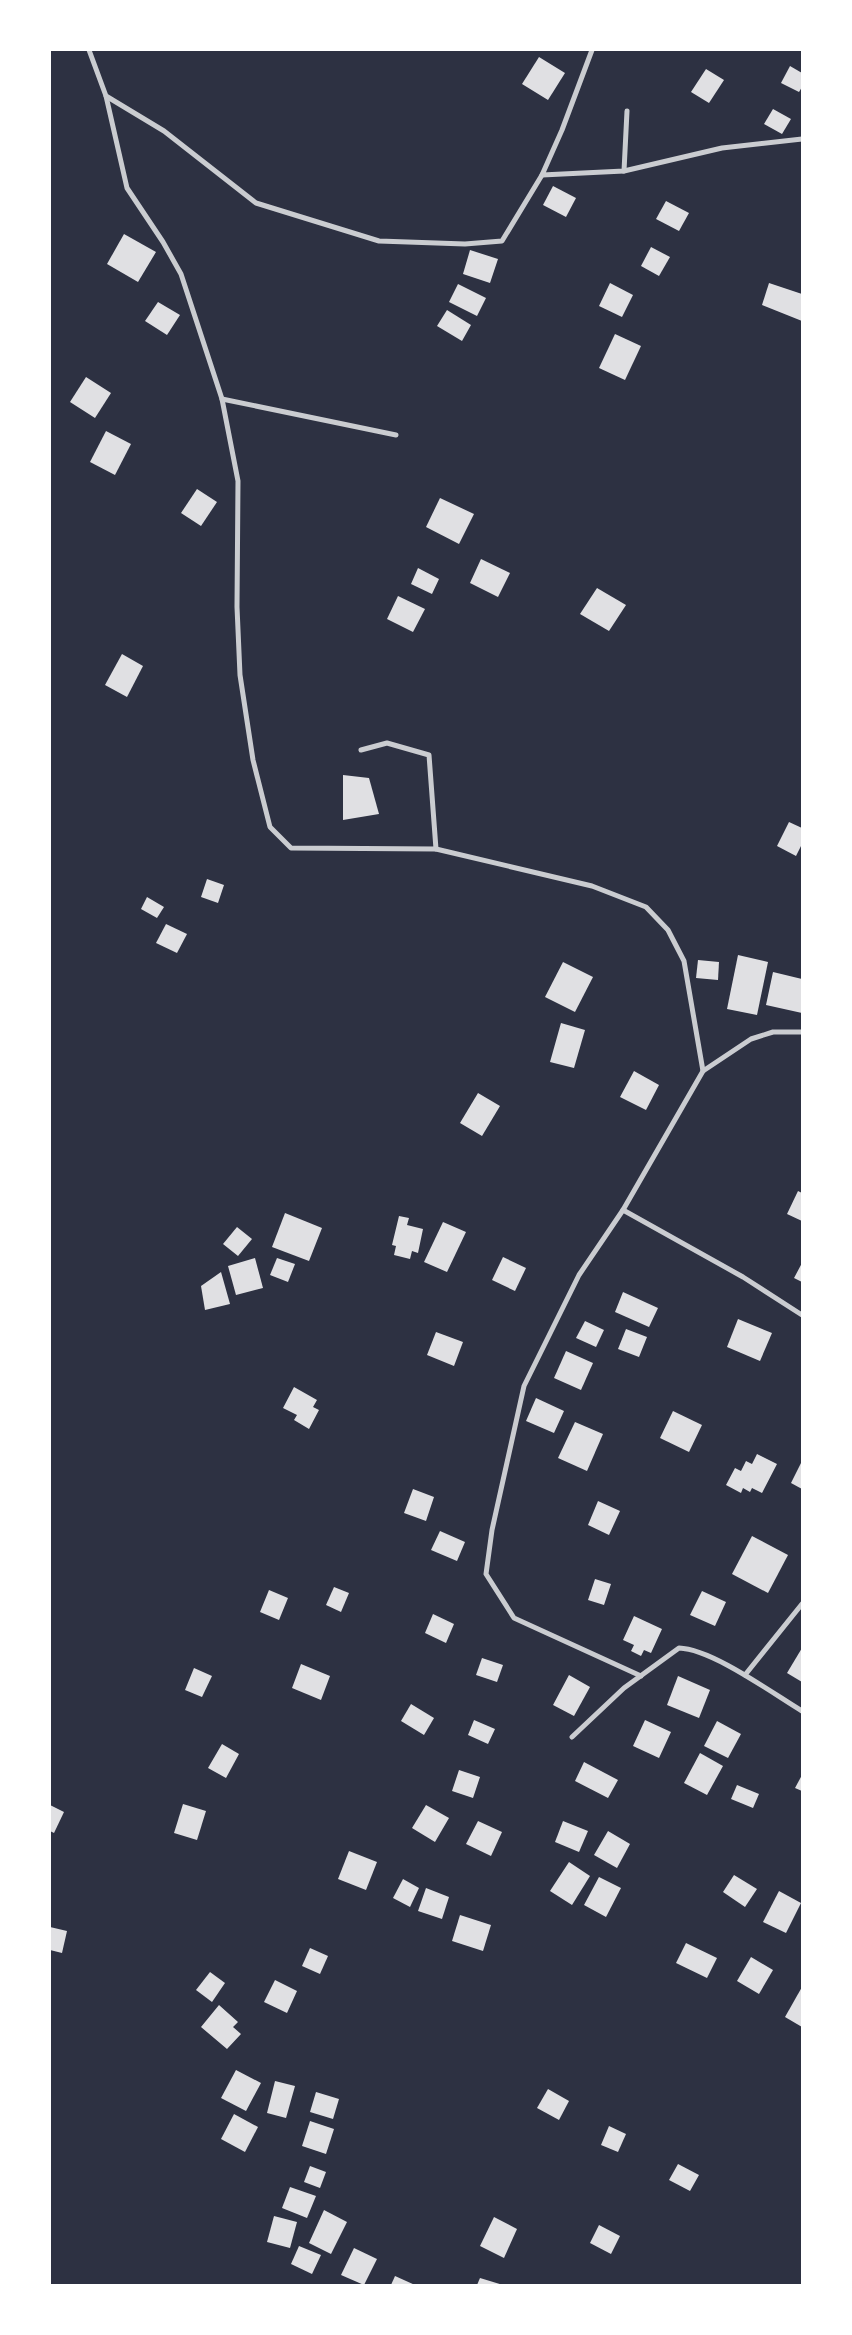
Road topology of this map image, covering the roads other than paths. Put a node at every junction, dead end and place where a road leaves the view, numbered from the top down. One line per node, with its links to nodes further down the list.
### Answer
1 (89, 50): 3 (street)
2 (592, 50): 7 (street)
3 (106, 96): 7 (street); 8 (street)
4 (628, 111): 6 (street)
5 (802, 139): 6 (street)
6 (624, 171): 7 (street)
7 (542, 175)
8 (222, 399): 9 (street); 11 (street)
9 (396, 435)
10 (361, 750): 11 (street)
11 (436, 849): 13 (street)
12 (802, 1032): 13 (street)
13 (702, 1071): 14 (street)
14 (623, 1210): 15 (street); 18 (street)
15 (802, 1315)
16 (802, 1604): 17 (street)
17 (745, 1675): 18 (street); 19 (street)
18 (642, 1676): 20 (street)
19 (802, 1712)
20 (572, 1736)

